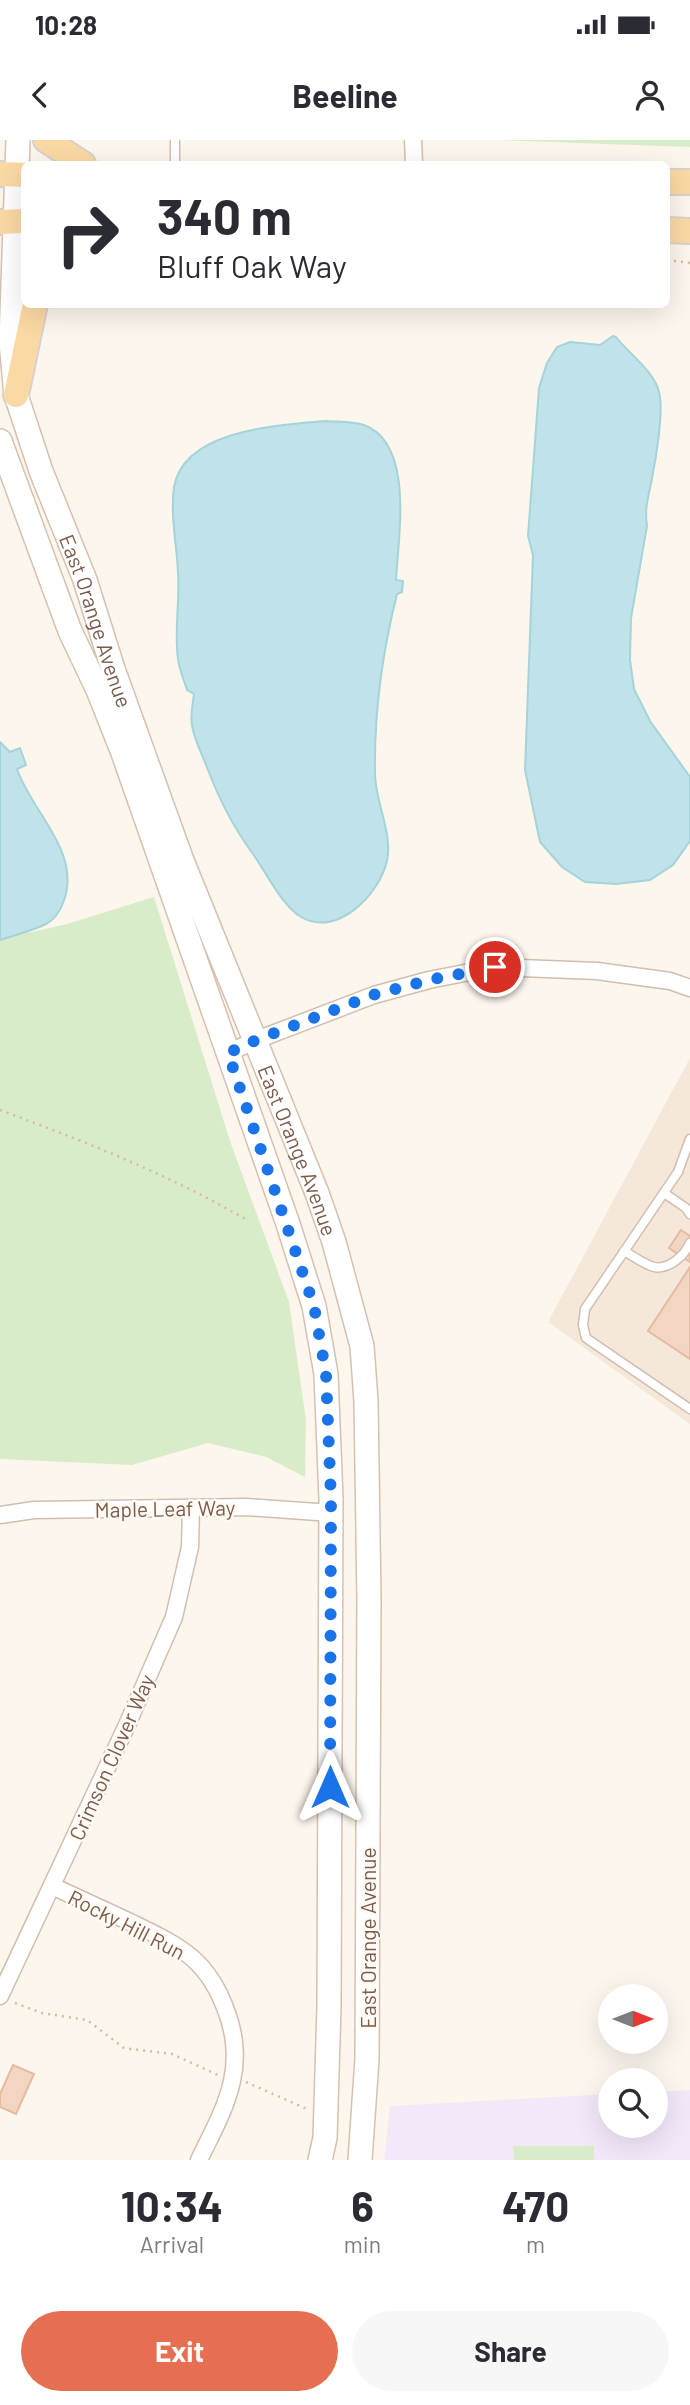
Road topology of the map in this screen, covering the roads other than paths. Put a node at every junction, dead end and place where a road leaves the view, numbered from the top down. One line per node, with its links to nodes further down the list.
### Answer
1 (18, 140): 8 (street, East Orange Avenue)
2 (46, 140): 5 (main road)
3 (175, 140): 6 (lane)
4 (413, 140): 7 (street)
5 (78, 161)
6 (175, 161)
7 (414, 161)
8 (14, 174): 11 (street, East Orange Avenue)
9 (670, 182): 10 (main road)
10 (690, 182)
11 (13, 221): 15 (street, East Orange Avenue)
12 (670, 230): 13 (main road)
13 (690, 231)
14 (33, 308): 15 (main road)
15 (16, 395): 18 (street, East Orange Avenue)
16 (0, 441): 19 (street, East Orange Avenue)
17 (690, 988): 18 (street)
18 (254, 1041): 19 (street); 33 (street, East Orange Avenue)
19 (228, 1053): 27 (street, East Orange Avenue)
20 (690, 1139): 21 (lane)
21 (664, 1193): 22 (lane); 24 (lane)
22 (690, 1214)
23 (690, 1243): 24 (lane)
24 (624, 1251): 25 (lane)
25 (690, 1409)
26 (191, 1508): 27 (street, Maple Leaf Way); 28 (street, Maple Leaf Way); 29 (street, Crimson Clover Way)
27 (331, 1513): 32 (street, East Orange Avenue)
28 (0, 1515)
29 (52, 1886): 30 (street, Crimson Clover Way); 31 (street, Rocky Hill Run)
30 (7, 1999)
31 (199, 2160)
32 (320, 2160)
33 (360, 2160)

